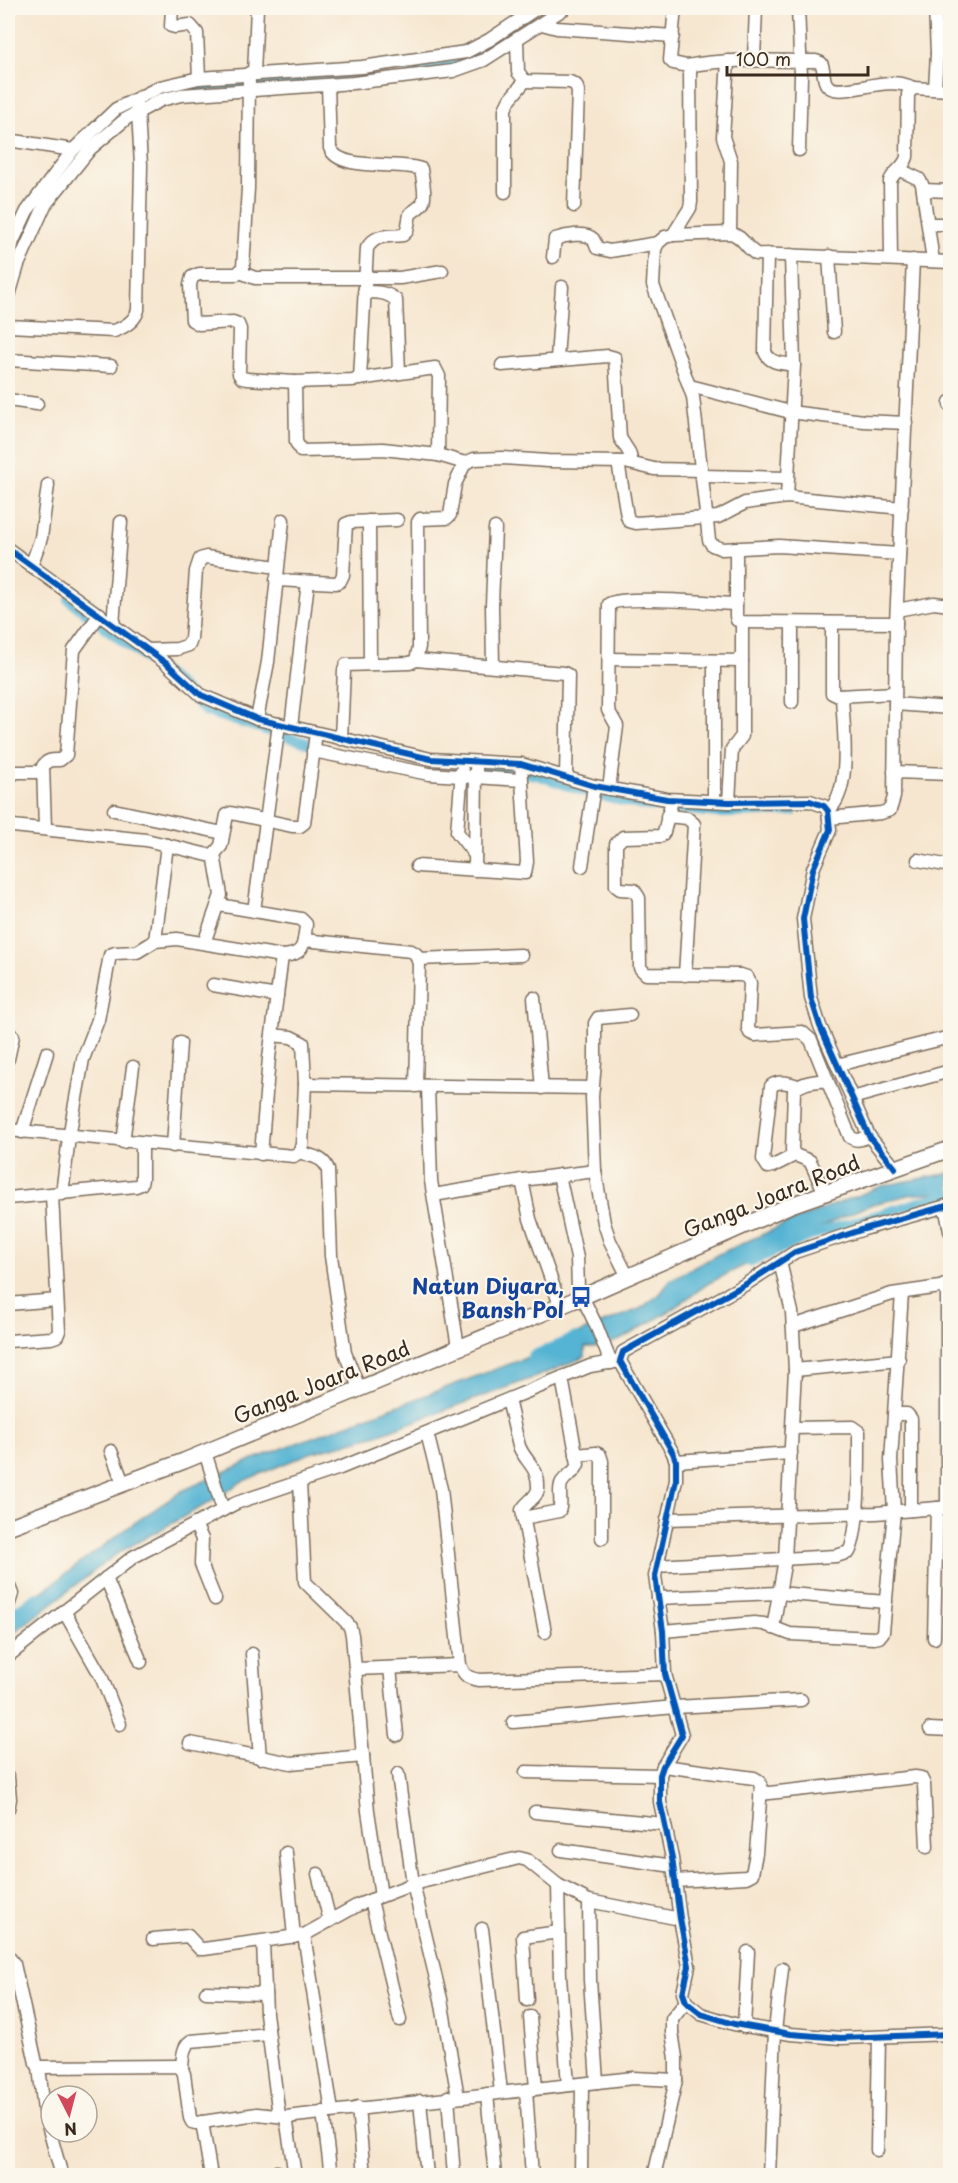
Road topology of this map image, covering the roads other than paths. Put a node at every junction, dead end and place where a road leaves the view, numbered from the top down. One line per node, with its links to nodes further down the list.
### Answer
1 (172, 8): 18 (street)
2 (257, 8): 19 (street)
3 (537, 8): 19 (street)
4 (565, 8): 9 (street)
5 (675, 8): 10 (street)
6 (756, 8): 14 (street)
7 (798, 8): 16 (street)
8 (935, 8): 12 (street)
9 (542, 24): 10 (street); 11 (street)
10 (672, 36): 17 (street)
11 (516, 40): 20 (street); 21 (street)
12 (937, 53): 13 (street); 23 (street)
13 (951, 53)
14 (754, 59): 15 (street); 16 (street)
15 (728, 61): 17 (street); 36 (street)
16 (801, 61): 22 (street); 28 (street)
17 (687, 66): 37 (street)
18 (199, 78): 19 (street); 25 (street)
19 (251, 80): 21 (street); 25 (street); 49 (street)
20 (525, 81): 32 (street); 33 (street)
21 (328, 85): 50 (street)
22 (913, 88): 23 (street); 29 (street)
23 (935, 89): 24 (street)
24 (951, 90)
25 (136, 107): 27 (street); 53 (street); 54 (street)
26 (8, 140): 27 (street)
27 (73, 150): 45 (street)
28 (799, 150)
29 (900, 170): 30 (street); 43 (street)
30 (923, 190): 31 (street); 34 (street)
31 (951, 191)
32 (504, 192)
33 (574, 206)
34 (929, 224): 35 (street); 46 (street)
35 (951, 225)
36 (730, 233): 37 (street); 39 (street)
37 (673, 236): 38 (street)
38 (658, 243): 42 (street); 64 (street)
39 (767, 255): 40 (street); 59 (street)
40 (791, 255): 41 (street); 59 (street)
41 (829, 256): 43 (street); 55 (street)
42 (553, 257)
43 (891, 259): 44 (street)
44 (913, 260): 46 (street); 68 (street)
45 (8, 261)
46 (933, 261): 47 (street)
47 (950, 263)
48 (442, 271): 50 (street)
49 (240, 272): 50 (street); 63 (street)
50 (365, 279): 52 (street)
51 (562, 287): 56 (street)
52 (364, 292): 61 (street); 62 (street)
53 (8, 299)
54 (8, 326)
55 (834, 332)
56 (557, 359): 58 (street); 72 (street)
57 (8, 360): 60 (street)
58 (502, 365)
59 (794, 365): 67 (street)
60 (111, 366)
61 (399, 372): 62 (street); 69 (street)
62 (360, 379): 63 (street)
63 (295, 382): 69 (street)
64 (690, 386): 67 (street); 73 (street)
65 (8, 400): 66 (street)
66 (37, 404)
67 (790, 412): 68 (street); 74 (street)
68 (906, 423): 77 (street)
69 (438, 455): 71 (street)
70 (618, 462): 71 (street); 72 (street); 78 (street)
71 (465, 463): 100 (street)
72 (632, 463): 73 (street)
73 (703, 473): 74 (street); 78 (street)
74 (788, 478): 76 (street)
75 (48, 485): 87 (street)
76 (787, 497): 77 (street); 78 (street)
77 (902, 508): 86 (street)
78 (707, 519): 85 (street)
79 (283, 520): 88 (street)
80 (397, 520): 81 (street)
81 (369, 521): 89 (street); 103 (street)
82 (121, 522): 97 (street)
83 (495, 528): 104 (street)
84 (8, 549): 87 (street)
85 (736, 549): 86 (street); 90 (street)
86 (899, 554): 92 (street)
87 (31, 566): 93 (street)
88 (277, 574): 89 (street); 98 (street); 109 (street)
89 (308, 582): 110 (street)
90 (736, 604): 94 (street); 99 (street)
91 (951, 605): 92 (street)
92 (896, 617): 96 (street); 106 (street)
93 (96, 619): 97 (street); 116 (street)
94 (742, 622): 95 (street); 102 (street)
95 (792, 623): 96 (street); 107 (street)
96 (832, 623): 105 (street)
97 (113, 625): 98 (street)
98 (147, 650): 109 (street)
99 (609, 659): 101 (street); 123 (street)
100 (416, 660): 103 (street); 104 (street)
101 (714, 661): 102 (street); 125 (street)
102 (742, 661): 126 (street)
103 (370, 664): 111 (street)
104 (493, 666): 119 (street)
105 (842, 696): 106 (street); 128 (street)
106 (895, 699): 108 (street); 117 (street)
107 (792, 702)
108 (951, 708)
109 (257, 718): 110 (street)
110 (281, 730): 112 (street); 131 (street)
111 (341, 739): 112 (street); 114 (street)
112 (314, 742): 114 (street); 131 (street)
113 (521, 764): 115 (street); 119 (street); 120 (street)
114 (462, 769): 115 (street); 136 (street)
115 (476, 770): 120 (street); 136 (street)
116 (42, 772): 121 (street); 132 (street)
117 (894, 772): 118 (street); 128 (street)
118 (951, 774)
119 (566, 777): 122 (street)
120 (520, 780): 141 (street)
121 (8, 781)
122 (594, 786): 123 (street); 139 (street)
123 (609, 789): 124 (street)
124 (672, 800): 125 (street); 129 (street)
125 (714, 801): 126 (street)
126 (729, 802): 128 (street)
127 (114, 810): 133 (street)
128 (829, 814): 161 (street)
129 (667, 816): 150 (street); 150 (street)
130 (8, 821): 132 (street)
131 (267, 821): 133 (street); 143 (street)
132 (45, 828): 134 (street)
133 (222, 833): 135 (street)
134 (167, 845): 135 (street); 145 (street)
135 (214, 854): 142 (street)
136 (475, 855): 141 (street)
137 (918, 860): 140 (street)
138 (417, 866): 141 (street)
139 (582, 866)
140 (951, 866)
141 (475, 870)
142 (219, 905): 143 (street); 146 (street)
143 (254, 910): 144 (street)
144 (304, 940): 148 (street); 149 (street)
145 (155, 941): 146 (street); 174 (street)
146 (204, 943): 148 (street)
147 (521, 955): 149 (street)
148 (282, 956): 152 (street)
149 (418, 959): 166 (street)
150 (685, 975): 164 (street)
151 (213, 985): 152 (street)
152 (277, 996): 155 (street)
153 (534, 998): 168 (street)
154 (630, 1015): 169 (street)
155 (272, 1035): 165 (street); 180 (street)
156 (13, 1036): 160 (street)
157 (951, 1037): 161 (street)
158 (180, 1042): 177 (street)
159 (47, 1053): 172 (street)
160 (8, 1059)
161 (837, 1065): 170 (street)
162 (133, 1067): 175 (street)
163 (951, 1071): 170 (street)
164 (827, 1080): 167 (street); 173 (street)
165 (305, 1084): 166 (street); 179 (street)
166 (422, 1086): 168 (street); 188 (street)
167 (798, 1086): 181 (street); 181 (street)
168 (542, 1088): 169 (street)
169 (593, 1088): 183 (street)
170 (852, 1098): 173 (street)
171 (8, 1130): 172 (street)
172 (22, 1132): 174 (street)
173 (869, 1136): 182 (street)
174 (69, 1137): 175 (street); 187 (street)
175 (123, 1142): 176 (street)
176 (142, 1144): 177 (street); 187 (street)
177 (173, 1146): 180 (street)
178 (951, 1149): 182 (main road, Ganga Joara Road)
179 (299, 1152): 180 (street); 207 (street)
180 (261, 1154)
181 (795, 1155): 186 (street)
182 (895, 1168): 186 (main road, Ganga Joara Road)
183 (595, 1171): 184 (street); 193 (street)
184 (560, 1175): 185 (street); 196 (street)
185 (522, 1180): 188 (street); 199 (street)
186 (825, 1193): 193 (main road, Ganga Joara Road)
187 (57, 1194): 189 (street); 197 (street)
188 (434, 1195): 202 (street)
189 (8, 1198)
190 (948, 1206): 191 (street); 192 (street)
191 (951, 1231)
192 (780, 1262): 200 (street); 204 (street)
193 (628, 1277): 196 (main road, Ganga Joara Road)
194 (949, 1284): 195 (street); 210 (street)
195 (902, 1293): 200 (street); 203 (street)
196 (582, 1297): 199 (main road, Ganga Joara Road); 204 (street)
197 (57, 1300): 198 (street); 201 (street)
198 (8, 1304)
199 (560, 1305): 202 (main road, Ganga Joara Road)
200 (793, 1326): 205 (street)
201 (8, 1341)
202 (458, 1347): 207 (main road, Ganga Joara Road)
203 (899, 1360): 205 (street); 209 (street)
204 (615, 1362): 206 (street); 217 (street)
205 (795, 1370): 211 (street)
206 (562, 1378): 208 (street); 216 (street)
207 (359, 1388): 214 (main road, Ganga Joara Road)
208 (508, 1400): 212 (street); 226 (street)
209 (894, 1414): 222 (street); 223 (street)
210 (949, 1424): 220 (street)
211 (792, 1428): 215 (street); 224 (street)
212 (427, 1433): 218 (street); 248 (street)
213 (111, 1450): 219 (street)
214 (205, 1452): 219 (main road, Ganga Joara Road); 221 (street)
215 (791, 1453): 217 (street); 225 (street)
216 (576, 1455): 226 (street); 230 (street)
217 (676, 1461): 227 (street)
218 (300, 1482): 221 (street); 250 (street)
219 (123, 1483): 229 (main road, Ganga Joara Road)
220 (945, 1507): 222 (street); 244 (street)
221 (224, 1510): 228 (street)
222 (911, 1510): 223 (street)
223 (894, 1511): 224 (street); 238 (street)
224 (856, 1514): 225 (street); 231 (street)
225 (787, 1515): 227 (street); 231 (street)
226 (523, 1518): 243 (street)
227 (667, 1519): 232 (street)
228 (195, 1524): 233 (street); 237 (street)
229 (8, 1527)
230 (602, 1538)
231 (785, 1559): 232 (street); 235 (street)
232 (656, 1566): 236 (street)
233 (106, 1578): 240 (street); 247 (street)
234 (8, 1584): 239 (street)
235 (778, 1593): 236 (street); 238 (street); 241 (street)
236 (658, 1598): 242 (street)
237 (215, 1599)
238 (886, 1602): 241 (street)
239 (8, 1606)
240 (64, 1611): 246 (street); 255 (street)
241 (773, 1628): 242 (street)
242 (663, 1631): 251 (street)
243 (545, 1632)
244 (934, 1638)
245 (252, 1654): 261 (street)
246 (8, 1656)
247 (141, 1662)
248 (460, 1665): 249 (street); 251 (street)
249 (390, 1668): 250 (street); 258 (street)
250 (355, 1669): 260 (street)
251 (665, 1674): 253 (street)
252 (801, 1700): 253 (street)
253 (675, 1707): 254 (street); 262 (street)
254 (513, 1722)
255 (120, 1724)
256 (930, 1729): 257 (street)
257 (951, 1730)
258 (397, 1736)
259 (190, 1743): 261 (street)
260 (363, 1756): 261 (street); 278 (street)
261 (260, 1758)
262 (661, 1770): 263 (street); 266 (street); 269 (street)
263 (526, 1772)
264 (398, 1774): 276 (street)
265 (8, 1778): 267 (street)
266 (760, 1794): 270 (street); 275 (street)
267 (8, 1809)
268 (535, 1812): 269 (street)
269 (664, 1824): 273 (street)
270 (927, 1847)
271 (561, 1850): 273 (street)
272 (286, 1852): 284 (street)
273 (673, 1866): 275 (street)
274 (318, 1874): 281 (street)
275 (675, 1881): 280 (street)
276 (413, 1884): 277 (street); 278 (street); 311 (street)
277 (558, 1885): 279 (street); 283 (street)
278 (376, 1898): 281 (street); 296 (street)
279 (589, 1901): 280 (street); 305 (street)
280 (680, 1918): 294 (street)
281 (330, 1922): 284 (street)
282 (482, 1929): 309 (street)
283 (559, 1932): 293 (street); 307 (street)
284 (299, 1936): 286 (street); 314 (street)
285 (153, 1940): 286 (street)
286 (263, 1942): 292 (street)
287 (748, 1953): 297 (street)
288 (8, 1956): 290 (street)
289 (782, 1969): 298 (street)
290 (13, 1988): 302 (street)
291 (206, 1992): 292 (street)
292 (265, 1994): 299 (street)
293 (526, 2000)
294 (686, 2002): 297 (street); 304 (street)
295 (530, 2018): 308 (street)
296 (400, 2020)
297 (744, 2027): 298 (street)
298 (775, 2031): 301 (street); 331 (street)
299 (268, 2034): 303 (street); 315 (street)
300 (951, 2034): 301 (street)
301 (879, 2037): 317 (street)
302 (39, 2067): 303 (street); 319 (street)
303 (182, 2068): 316 (street)
304 (675, 2080): 305 (street); 330 (street)
305 (597, 2082): 306 (street)
306 (582, 2084): 307 (street); 329 (street)
307 (568, 2085): 308 (street)
308 (531, 2089): 309 (street); 328 (street)
309 (501, 2092): 310 (street)
310 (487, 2094): 311 (street); 327 (street)
311 (453, 2097): 312 (street); 326 (street)
312 (420, 2101): 313 (street); 325 (street)
313 (358, 2107): 314 (street); 324 (street)
314 (328, 2111): 315 (street); 323 (street)
315 (282, 2116): 316 (street); 322 (street)
316 (202, 2122): 320 (street)
317 (877, 2150)
318 (277, 2172): 321 (street)
319 (62, 2175)
320 (211, 2175)
321 (254, 2175)
322 (295, 2175)
323 (331, 2175)
324 (364, 2175)
325 (427, 2175)
326 (454, 2175)
327 (495, 2175)
328 (532, 2175)
329 (581, 2175)
330 (654, 2175)
331 (769, 2175)

